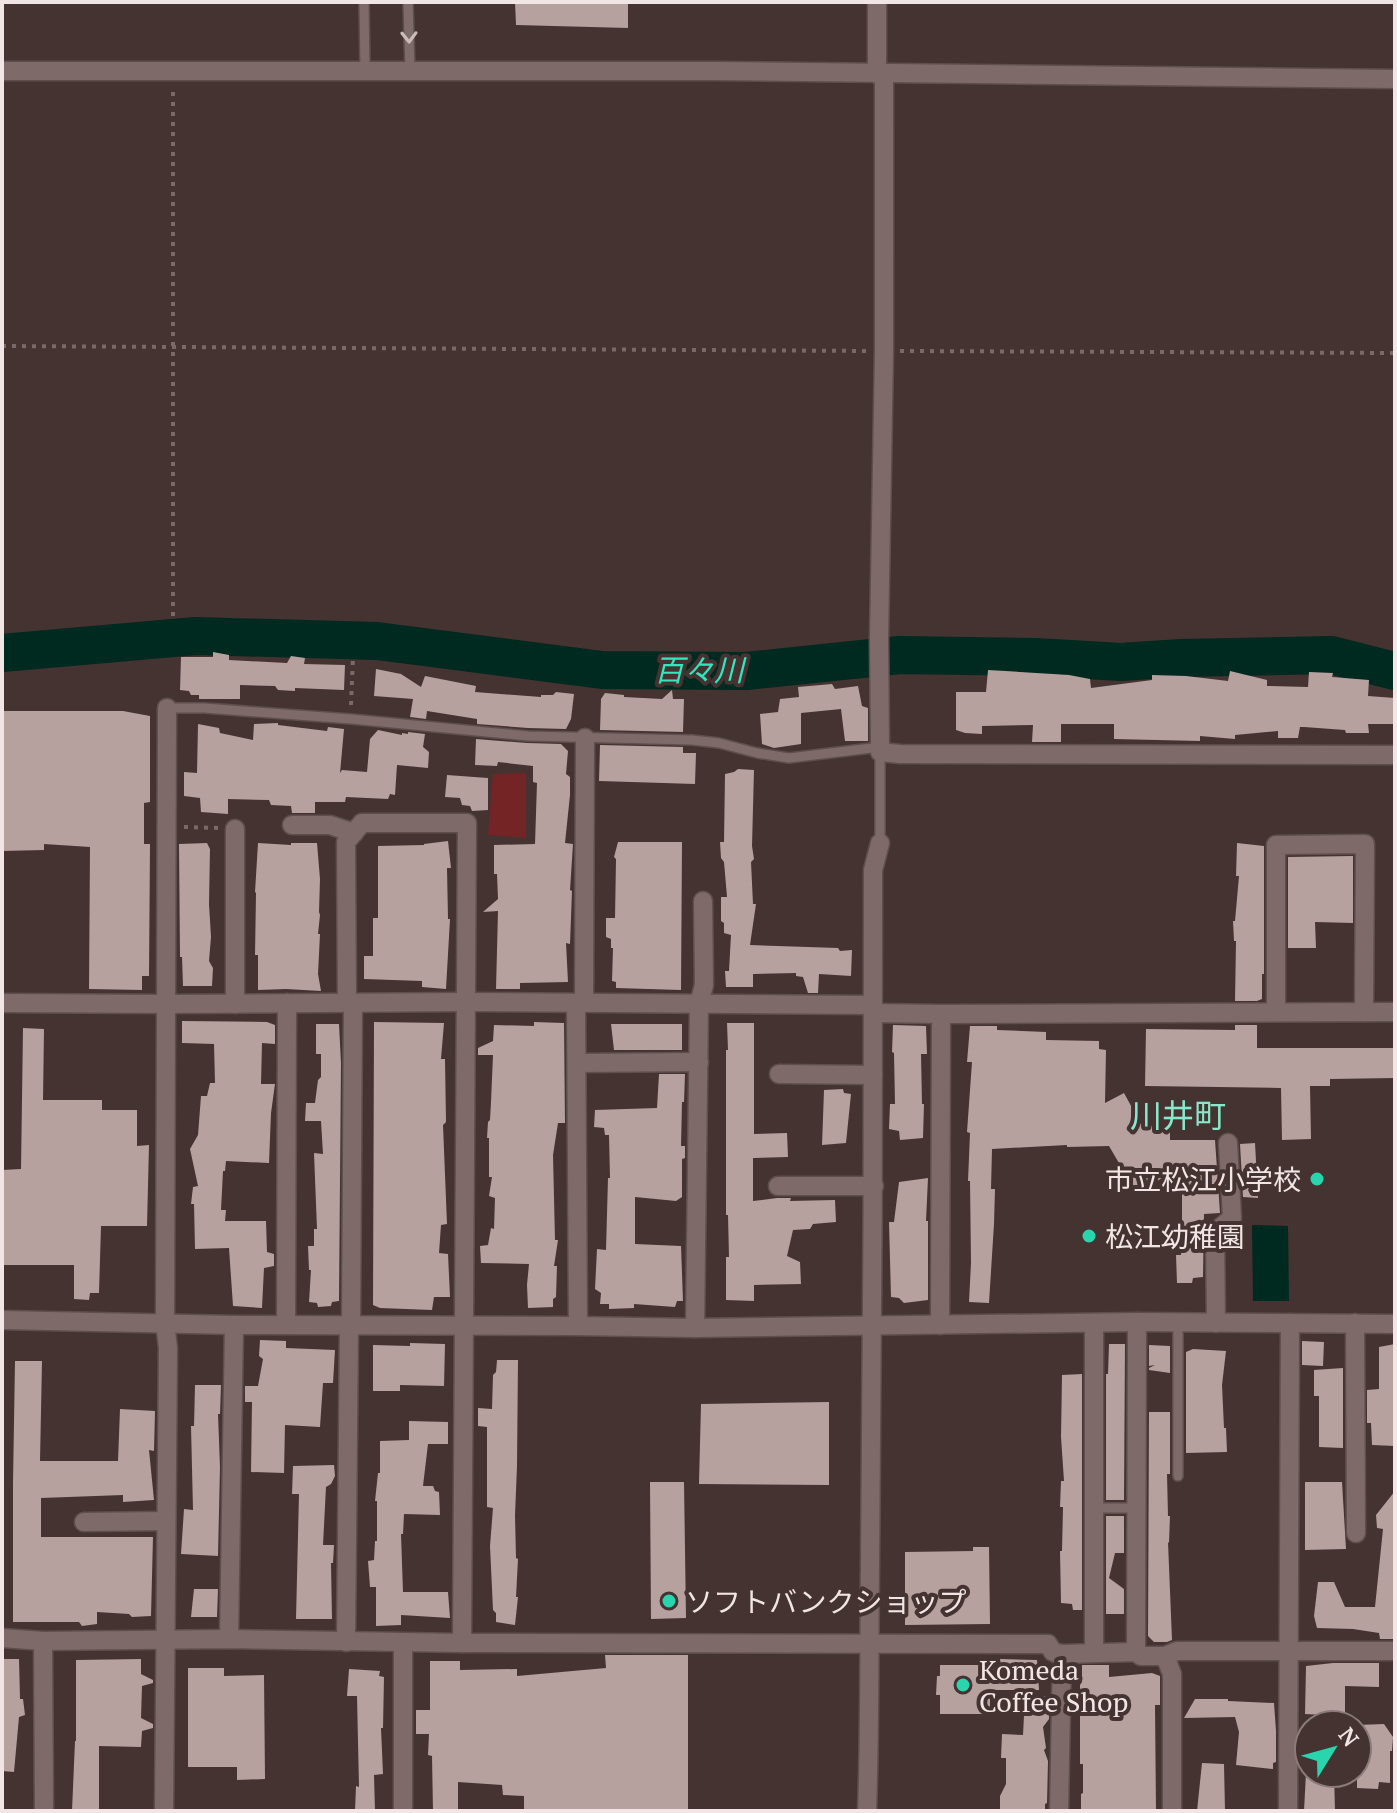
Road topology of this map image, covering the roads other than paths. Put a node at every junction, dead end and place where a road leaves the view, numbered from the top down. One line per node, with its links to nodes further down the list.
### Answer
1 (364, 2): 5 (lane)
2 (408, 2): 6 (lane, one-way to 6)
3 (877, 2): 7 (street)
4 (2, 71): 5 (street)
5 (365, 71): 6 (street)
6 (410, 71): 7 (street)
7 (880, 74): 8 (street); 11 (street)
8 (1395, 79)
9 (167, 708): 10 (lane); 23 (street)
10 (585, 738): 11 (lane); 22 (street)
11 (880, 749): 12 (street); 16 (lane)
12 (1395, 755)
13 (292, 825): 15 (street)
14 (235, 829): 24 (street)
15 (354, 833): 18 (street); 21 (street)
16 (880, 843): 26 (street)
17 (703, 901): 25 (street)
18 (465, 1002): 21 (street); 22 (street); 50 (street)
19 (2, 1003): 23 (street)
20 (287, 1003): 21 (street); 24 (street); 46 (street)
21 (350, 1003): 49 (street)
22 (580, 1003): 25 (street); 32 (street)
23 (167, 1004): 24 (street); 41 (street)
24 (235, 1004)
25 (699, 1004): 26 (street); 31 (street)
26 (873, 1009): 27 (street); 34 (street)
27 (1276, 1012): 28 (street); 28 (street)
28 (1364, 1012): 29 (street)
29 (1395, 1012)
30 (941, 1025): 51 (street)
31 (699, 1062): 32 (street); 54 (street)
32 (578, 1063): 52 (street)
33 (779, 1074): 34 (street)
34 (873, 1075): 37 (street)
35 (1228, 1143): 43 (street)
36 (778, 1186): 37 (street)
37 (874, 1186): 53 (street)
38 (2, 1320): 41 (street)
39 (1137, 1322): 40 (street); 42 (street); 57 (street)
40 (1178, 1322): 43 (street); 55 (lane)
41 (165, 1323): 48 (street); 58 (street)
42 (1094, 1323): 51 (street); 56 (street)
43 (1216, 1323): 44 (street)
44 (1290, 1323): 45 (street); 72 (street)
45 (1355, 1323): 47 (street); 60 (street)
46 (286, 1324): 48 (street); 49 (street)
47 (1395, 1324)
48 (234, 1325): 62 (street)
49 (350, 1325): 50 (street); 65 (street)
50 (464, 1325): 52 (street); 67 (street)
51 (940, 1325): 53 (street)
52 (578, 1326): 54 (street)
53 (874, 1326): 54 (street); 68 (street)
54 (695, 1328)
55 (1178, 1476)
56 (1094, 1508): 57 (lane); 70 (street)
57 (1136, 1508): 71 (street)
58 (166, 1521): 59 (street); 63 (street)
59 (84, 1522)
60 (1356, 1533)
61 (2, 1638): 64 (street)
62 (229, 1639): 63 (street); 65 (street)
63 (165, 1640): 64 (street); 76 (street)
64 (43, 1641): 75 (street)
65 (346, 1642): 66 (street)
66 (403, 1643): 67 (street); 77 (street)
67 (462, 1643): 68 (street)
68 (869, 1643): 73 (street); 78 (street)
69 (1395, 1651): 72 (street)
70 (1094, 1652): 71 (street); 73 (street)
71 (1136, 1652): 74 (street)
72 (1289, 1652): 74 (street); 81 (street)
73 (1062, 1654): 79 (street)
74 (1165, 1656): 80 (street)
75 (44, 1811)
76 (164, 1811)
77 (403, 1811)
78 (867, 1811)
79 (1059, 1811)
80 (1172, 1811)
81 (1288, 1811)

